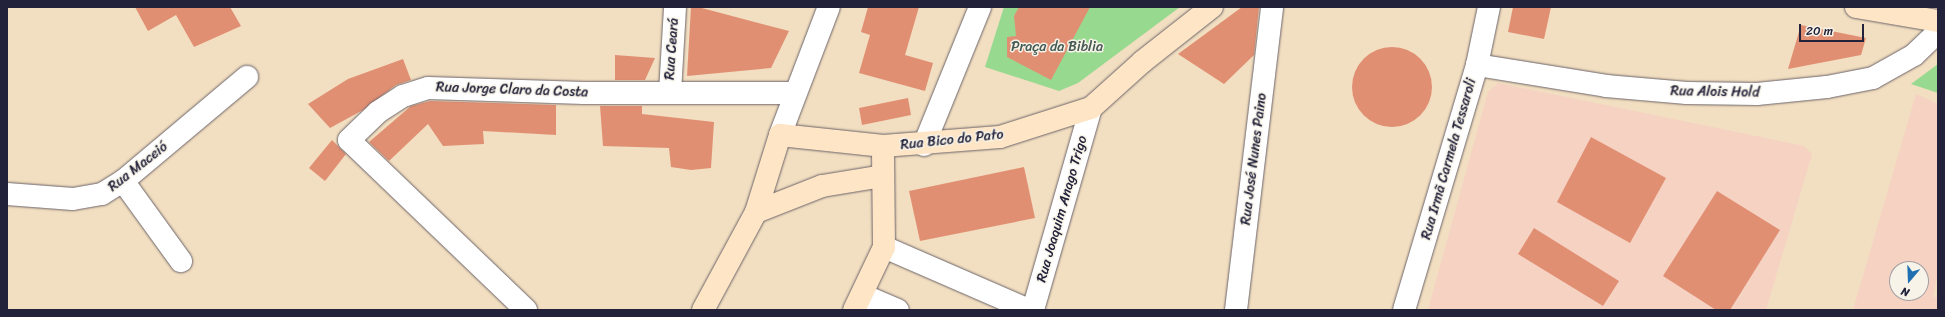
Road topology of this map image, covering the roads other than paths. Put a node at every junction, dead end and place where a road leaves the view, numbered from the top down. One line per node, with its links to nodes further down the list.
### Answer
1 (675, 7): 12 (street, Rua Ceará)
2 (829, 7): 13 (street)
3 (980, 7): 16 (street)
4 (1212, 7): 14 (street, Rua Bico do Pato)
5 (1272, 7): 30 (street, Rua José Nunes Paino)
6 (1489, 7): 10 (street, Rua Irmã Carmela Tessaroli)
7 (1856, 7): 8 (street)
8 (1938, 22)
9 (1938, 32): 10 (street, Rua Alois Hold)
10 (1477, 65): 31 (street, Rua Irmã Carmela Tessaroli)
11 (247, 77): 19 (street, Rua Maceió)
12 (670, 92): 13 (street, Rua Jorge Claro da Costa); 25 (street, Rua Jorge Claro da Costa)
13 (794, 93): 15 (street)
14 (1091, 108): 16 (street, Rua Bico do Pato); 29 (street, Rua Joaquim Anago Trigo)
15 (780, 135): 17 (street, Rua Bico do Pato); 21 (street)
16 (924, 145): 17 (street, Rua Bico do Pato)
17 (882, 146): 18 (street)
18 (884, 176): 21 (street); 22 (street)
19 (123, 181): 20 (street, Rua Maceió); 23 (street)
20 (7, 194)
21 (756, 212): 26 (street)
22 (884, 247): 24 (street); 28 (street)
23 (181, 260)
24 (858, 303): 27 (street)
25 (526, 310)
26 (703, 310)
27 (898, 310)
28 (1029, 310)
29 (1033, 310)
30 (1236, 310)
31 (1404, 310)

